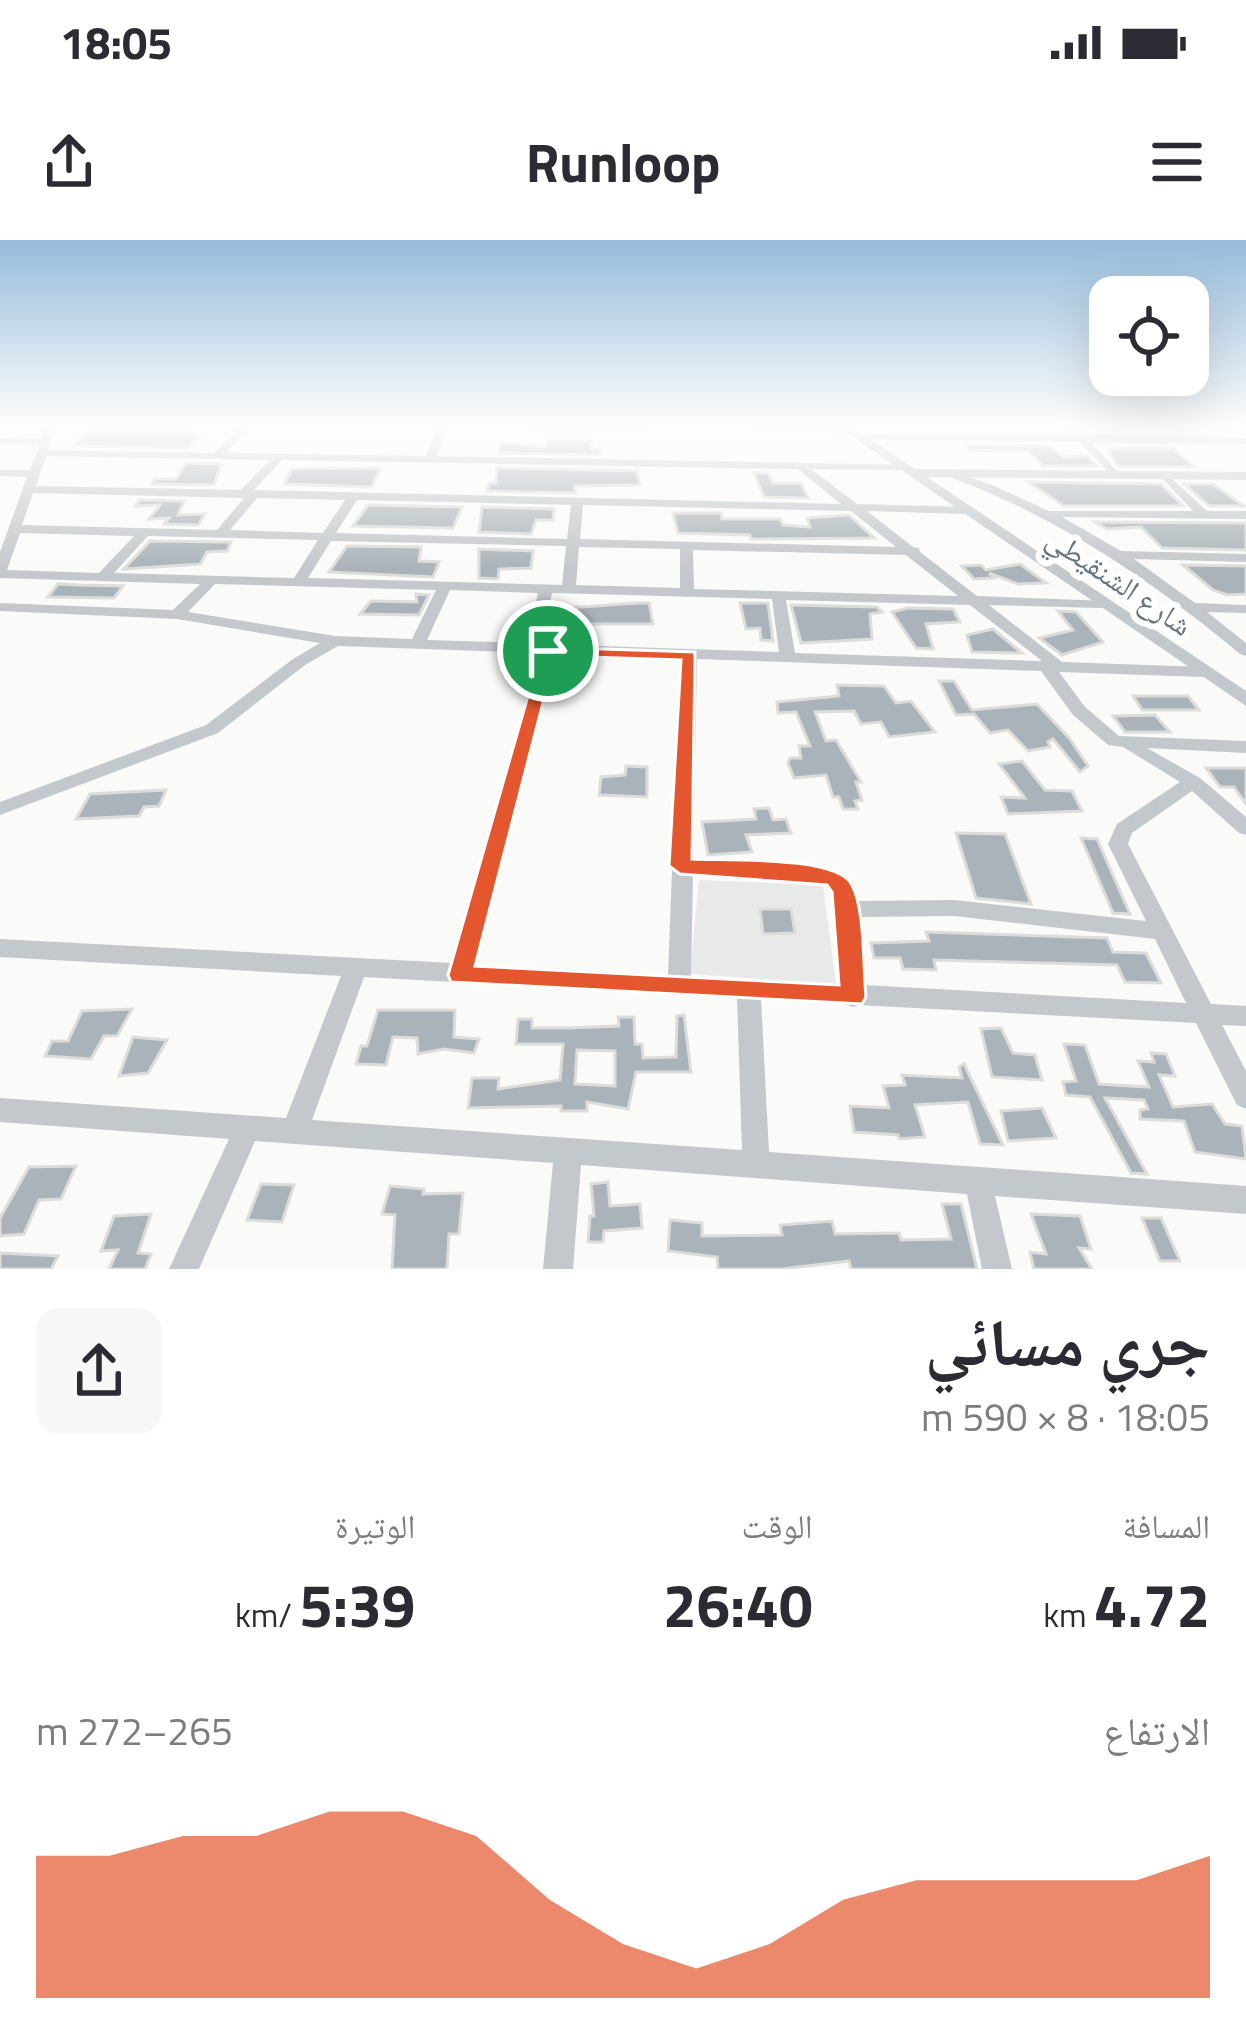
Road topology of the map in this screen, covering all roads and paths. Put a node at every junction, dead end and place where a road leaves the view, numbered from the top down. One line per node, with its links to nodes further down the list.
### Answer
1 (34, 474): 11 (street)
2 (265, 474): 12 (street)
3 (488, 474): 14 (street)
4 (701, 474): 16 (street)
5 (812, 474): 18 (street)
6 (914, 474): 19 (street, شارع الشنقيطي)
7 (952, 474): 22 (street)
8 (1114, 474): 9 (street)
9 (1166, 475): 10 (street); 23 (street)
10 (1246, 476)
11 (29, 489): 12 (street); 21 (street)
12 (249, 494): 13 (street); 27 (street)
13 (353, 496): 14 (street); 28 (street)
14 (476, 498): 15 (street)
15 (577, 501): 16 (street); 29 (street)
16 (701, 503): 17 (street)
17 (762, 505): 18 (street); 31 (street)
18 (858, 507): 19 (street); 32 (street)
19 (965, 510): 45 (street, شارع الشنقيطي)
20 (0, 511): 21 (street)
21 (21, 511): 25 (street)
22 (1054, 513): 23 (street); 33 (street)
23 (1203, 514): 24 (street)
24 (1246, 515)
25 (15, 529): 26 (street); 35 (street)
26 (147, 530): 27 (street); 36 (street)
27 (221, 533): 28 (street)
28 (328, 536): 29 (street); 38 (street)
29 (573, 542): 30 (street); 41 (street)
30 (686, 544): 31 (street); 42 (street)
31 (771, 546): 32 (street)
32 (914, 550): 44 (street)
33 (1121, 555): 34 (street); 47 (street)
34 (1246, 558)
35 (1, 564): 36 (street)
36 (104, 575): 37 (street)
37 (211, 580): 38 (street); 49 (street)
38 (299, 581): 39 (street)
39 (445, 585): 40 (street); 51 (street)
40 (546, 588): 41 (street); 53 (street)
41 (569, 589): 42 (street)
42 (687, 592): 43 (street)
43 (778, 594): 44 (street); 55 (street)
44 (979, 601): 45 (street); 56 (street)
45 (1102, 604): 57 (street, شارع الشنقيطي)
46 (0, 607): 49 (street)
47 (1190, 607): 48 (street); 52 (street)
48 (1246, 609)
49 (178, 615): 50 (street)
50 (335, 641): 51 (street); 66 (street)
51 (417, 645): 53 (street)
52 (1243, 646)
53 (540, 651): 54 (street); 73 (street)
54 (689, 655): 55 (street); 68 (street)
55 (788, 659): 56 (street)
56 (1053, 668): 57 (street); 61 (street)
57 (1204, 672): 59 (street, شارع الشنقيطي)
58 (1246, 686): 59 (street)
59 (1226, 687): 60 (street, شارع الشنقيطي)
60 (1246, 700)
61 (1127, 745): 62 (street); 63 (street)
62 (1246, 747)
63 (1193, 782): 64 (street); 70 (street)
64 (1213, 798): 65 (street); 67 (street)
65 (1246, 805)
66 (0, 809)
67 (1246, 828)
68 (680, 866): 69 (street); 74 (street)
69 (845, 909): 70 (street); 76 (street)
70 (1160, 931): 77 (street)
71 (0, 948): 72 (street)
72 (355, 969): 73 (street); 82 (street)
73 (460, 975): 74 (street)
74 (679, 987): 75 (street)
75 (749, 992): 76 (street); 84 (street)
76 (853, 997): 77 (street)
77 (1202, 1014): 78 (street); 79 (street)
78 (1246, 1016)
79 (1246, 1097)
80 (0, 1110): 81 (street)
81 (246, 1131): 82 (street); 87 (street)
82 (294, 1132): 83 (street)
83 (568, 1154): 84 (street); 88 (street)
84 (756, 1163): 85 (street)
85 (978, 1181): 86 (street); 89 (street)
86 (1246, 1200)
87 (184, 1269)
88 (558, 1269)
89 (997, 1269)

